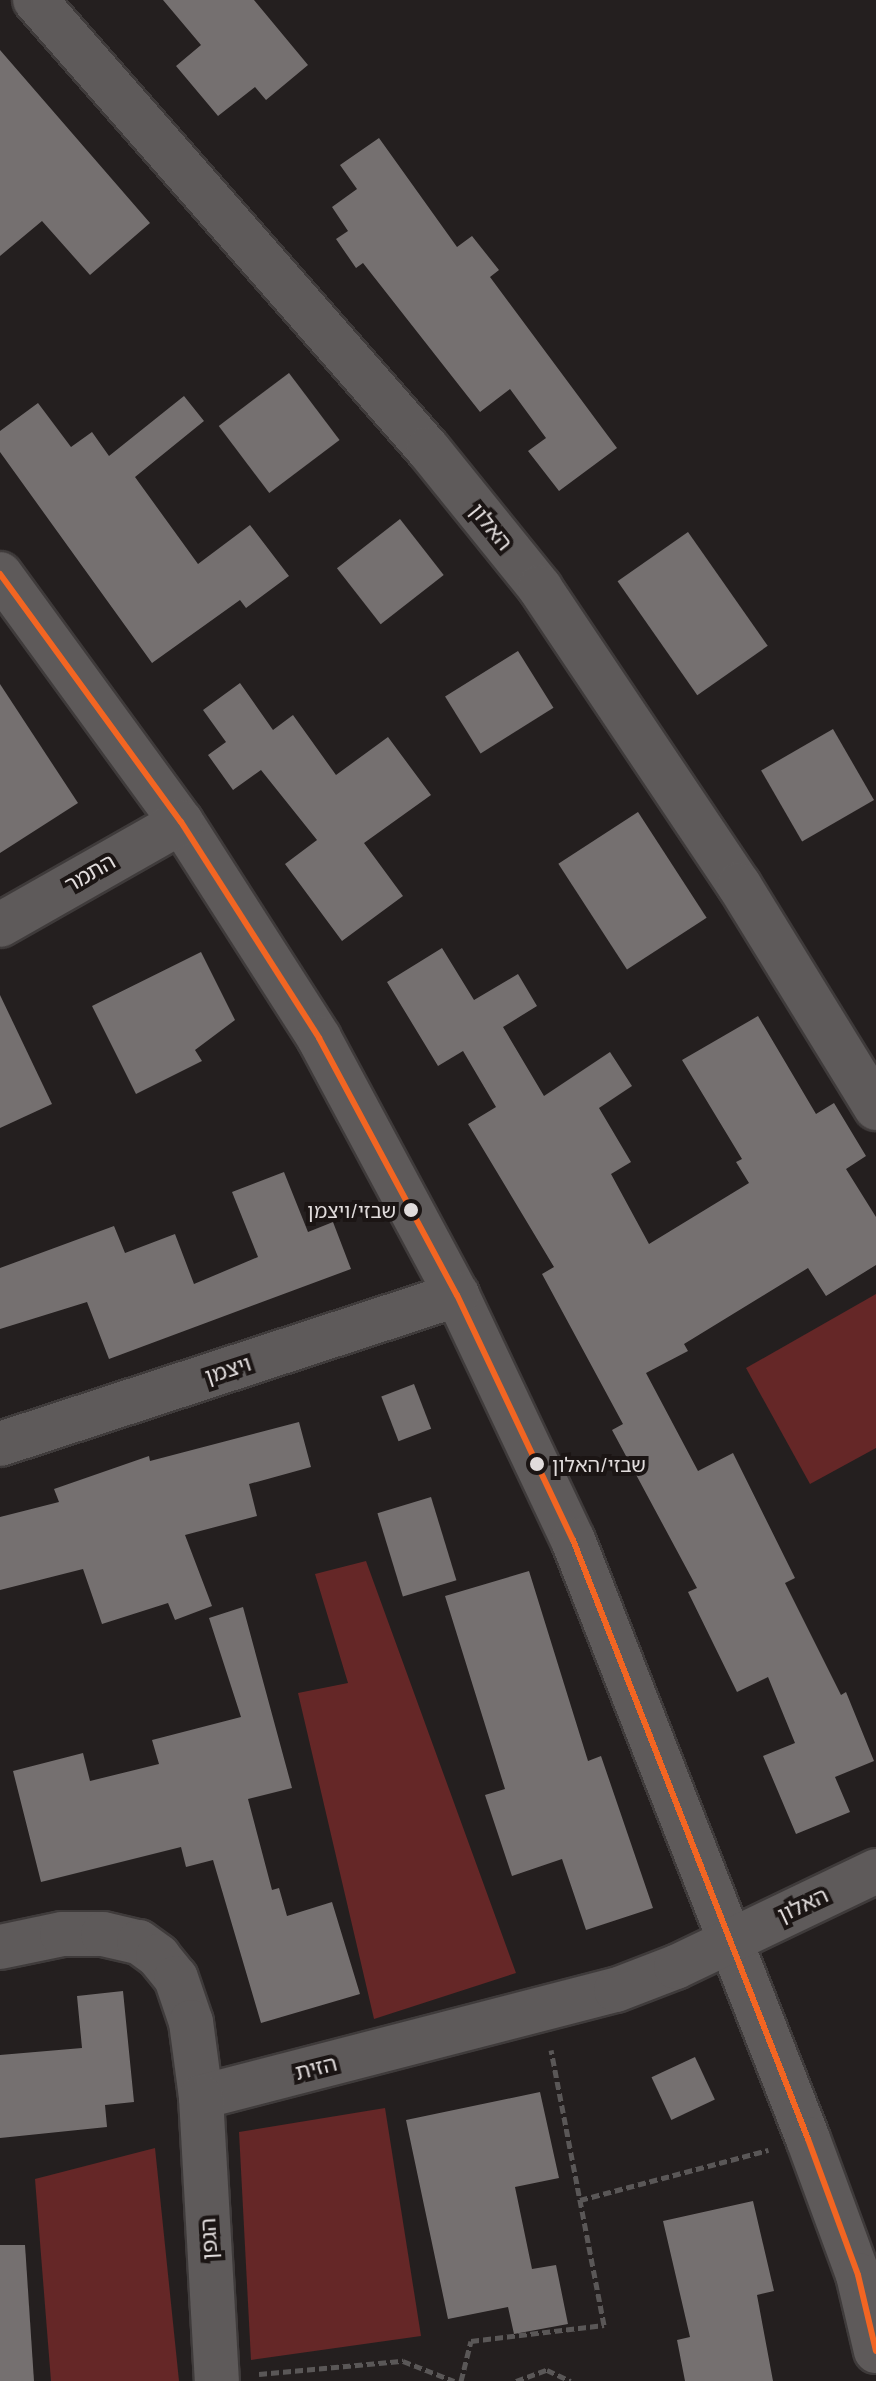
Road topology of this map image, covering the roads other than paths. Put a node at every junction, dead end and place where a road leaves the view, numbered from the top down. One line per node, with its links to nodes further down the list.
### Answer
1 (35, 0): 5 (street, האלון)
2 (0, 574): 3 (street)
3 (181, 822): 4 (street, התמר); 6 (street)
4 (0, 925)
5 (876, 1108)
6 (457, 1295): 7 (street, ויצמן); 9 (street)
7 (0, 1444)
8 (876, 1871): 9 (street, האלון)
9 (729, 1940): 11 (street, הזית); 12 (street)
10 (0, 1947): 11 (street)
11 (201, 2097): 13 (street, הגפן)
12 (876, 2351)
13 (216, 2380)

